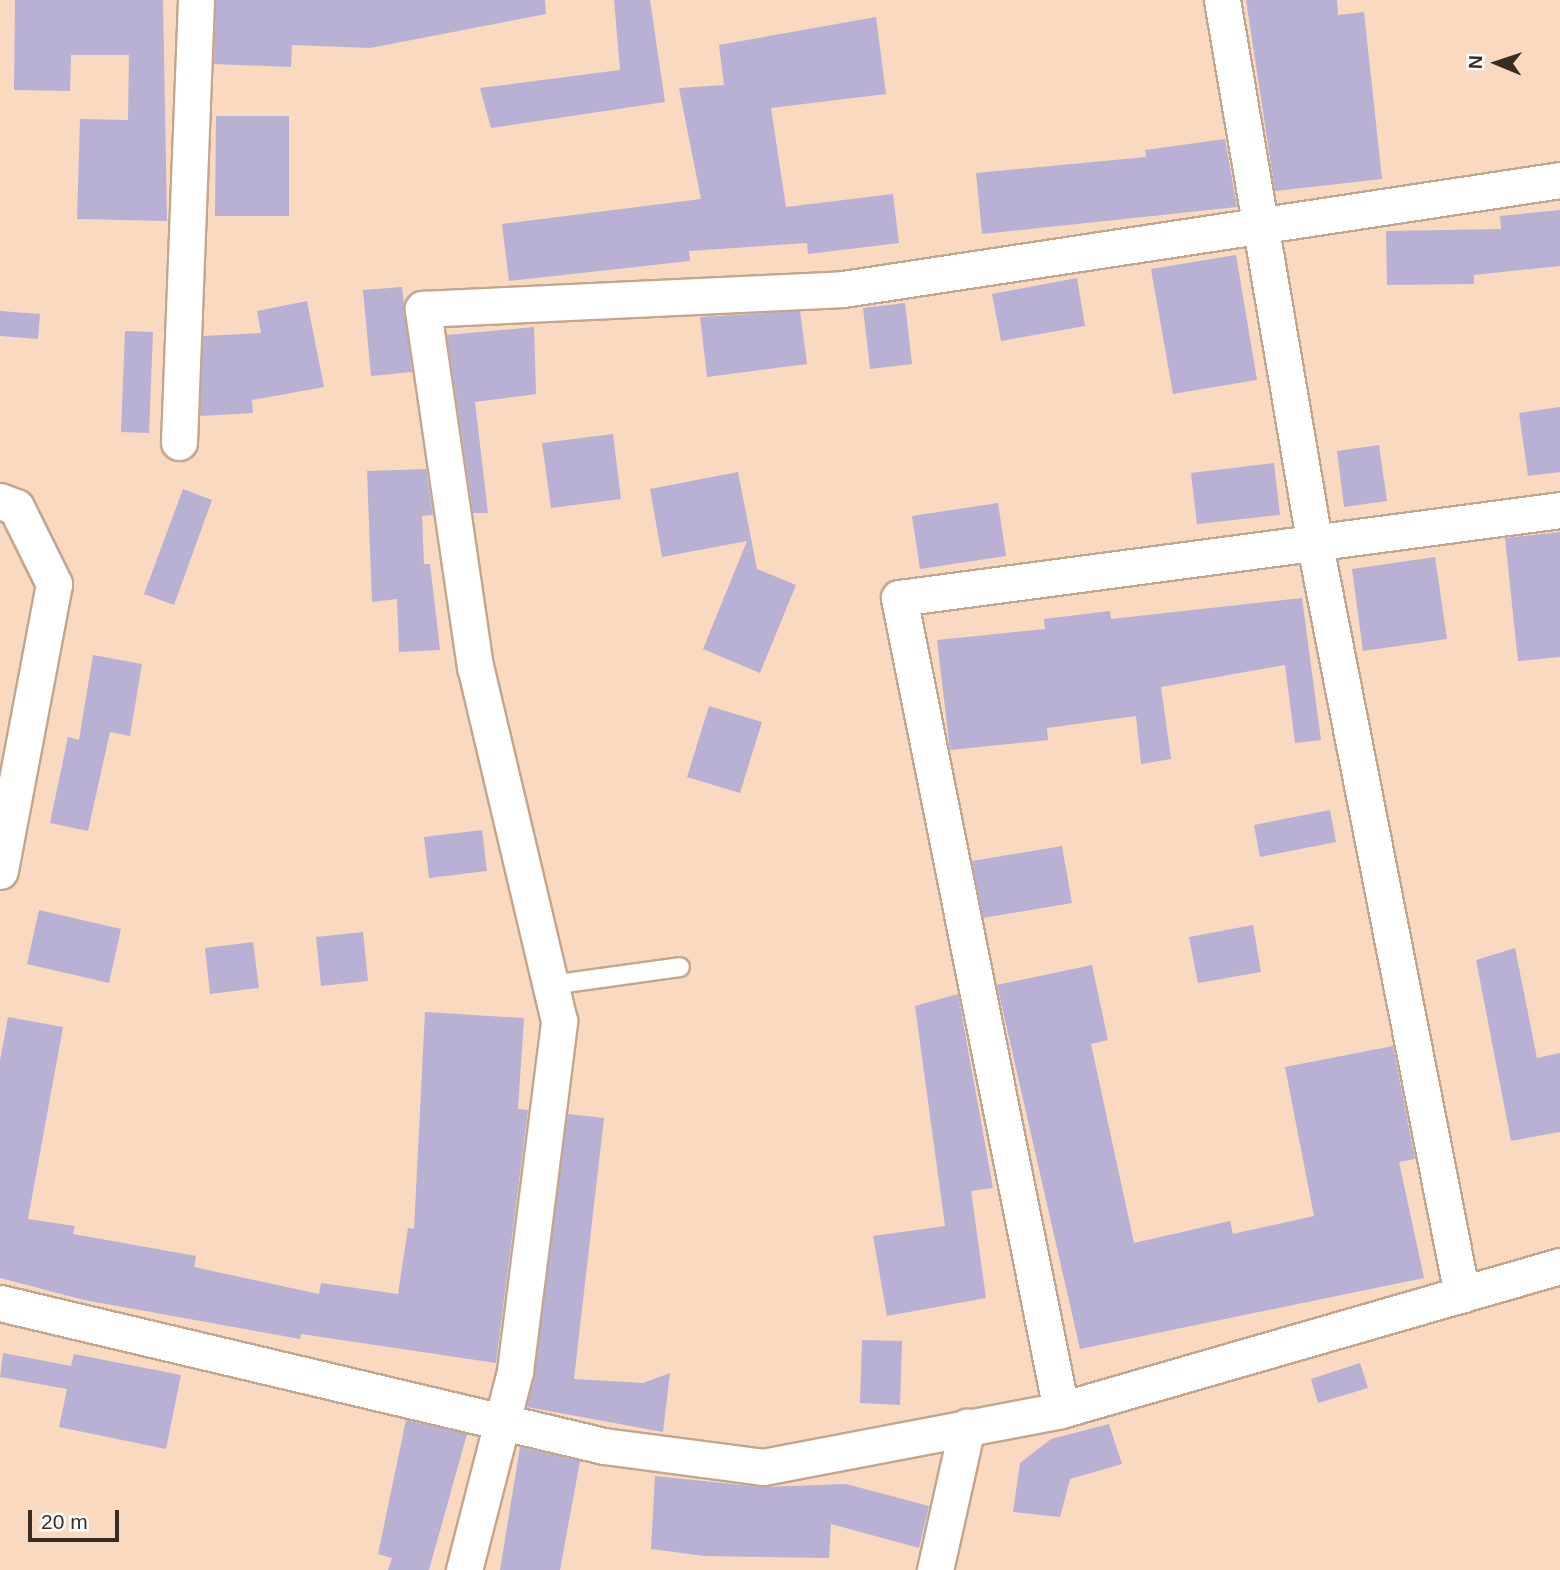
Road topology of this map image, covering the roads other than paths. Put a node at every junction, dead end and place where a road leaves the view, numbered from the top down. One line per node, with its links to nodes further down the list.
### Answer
1 (197, 0): 5 (street)
2 (1222, 0): 4 (street)
3 (1560, 180): 4 (street)
4 (1262, 224): 8 (street); 11 (street)
5 (179, 442)
6 (0, 501): 9 (street)
7 (1560, 510): 8 (street)
8 (1314, 540): 13 (street); 15 (street)
9 (0, 871)
10 (680, 967): 11 (lane)
11 (551, 985): 16 (street)
12 (1560, 1266): 13 (street)
13 (1462, 1295): 15 (street)
14 (0, 1303): 16 (street)
15 (1061, 1409): 17 (street)
16 (504, 1418): 17 (street); 18 (street)
17 (967, 1427): 19 (street)
18 (464, 1570)
19 (935, 1570)

